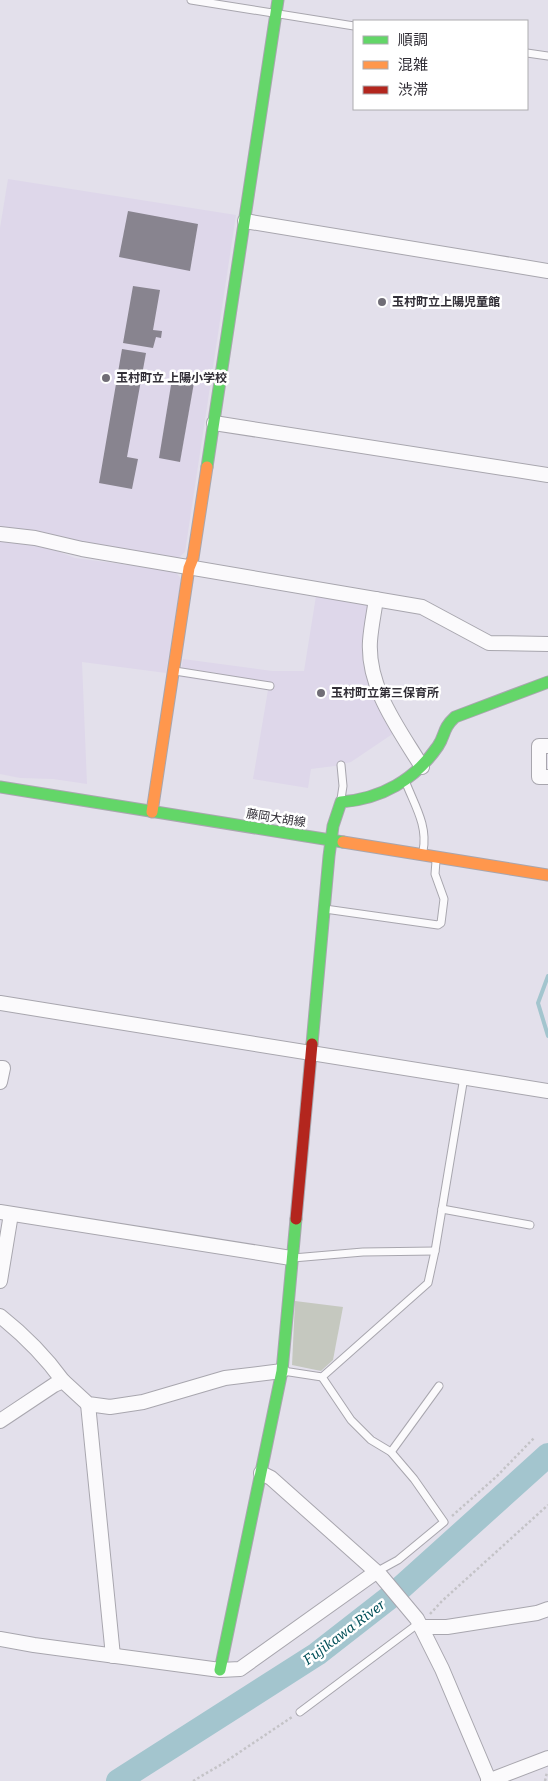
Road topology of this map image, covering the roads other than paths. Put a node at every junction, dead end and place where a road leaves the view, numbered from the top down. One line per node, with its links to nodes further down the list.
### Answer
1 (191, 0): 3 (lane)
2 (278, 0): 3 (street)
3 (276, 13): 4 (lane); 7 (street)
4 (353, 26)
5 (528, 53): 6 (lane)
6 (548, 56)
7 (245, 221): 8 (street); 9 (street)
8 (548, 271)
9 (214, 423): 10 (street); 12 (street)
10 (548, 475)
11 (0, 534): 12 (street)
12 (190, 568): 13 (street); 15 (street)
13 (376, 599): 14 (street); 20 (street)
14 (548, 644)
15 (175, 671): 17 (lane); 25 (street)
16 (548, 682): 20 (street)
17 (270, 686)
18 (548, 746): 21 (street)
19 (341, 765): 24 (lane)
20 (422, 767): 22 (street)
21 (548, 777)
22 (405, 781): 24 (street); 27 (lane)
23 (0, 787): 25 (street, 藤岡大胡線)
24 (341, 802): 26 (street)
25 (152, 812): 26 (street, 藤岡大胡線)
26 (331, 840): 27 (street, 藤岡大胡線); 30 (street)
27 (422, 855): 28 (street, 藤岡大胡線)
28 (436, 858): 29 (street, 藤岡大胡線); 30 (lane)
29 (548, 875)
30 (324, 908): 32 (street)
31 (0, 1003): 32 (street)
32 (311, 1052): 34 (street); 41 (street)
33 (0, 1068): 35 (street)
34 (464, 1077): 36 (street); 37 (lane)
35 (0, 1082)
36 (548, 1091)
37 (442, 1209): 39 (lane); 40 (lane)
38 (5, 1213): 41 (street); 42 (street)
39 (530, 1225)
40 (435, 1251): 41 (lane); 45 (lane)
41 (292, 1258): 44 (street)
42 (0, 1281)
43 (0, 1316): 46 (street)
44 (282, 1370): 45 (lane); 48 (street); 51 (street)
45 (322, 1377): 50 (lane)
46 (63, 1382): 48 (street); 49 (street)
47 (439, 1386): 50 (lane)
48 (88, 1404): 56 (street)
49 (0, 1421)
50 (391, 1452): 52 (lane)
51 (260, 1473): 52 (street); 57 (street)
52 (378, 1574): 54 (street); 57 (street)
53 (548, 1609): 54 (street)
54 (419, 1623): 58 (lane); 60 (street)
55 (0, 1639): 56 (street)
56 (112, 1656): 57 (street)
57 (220, 1670)
58 (300, 1712)
59 (548, 1758): 60 (street)
60 (488, 1780)

